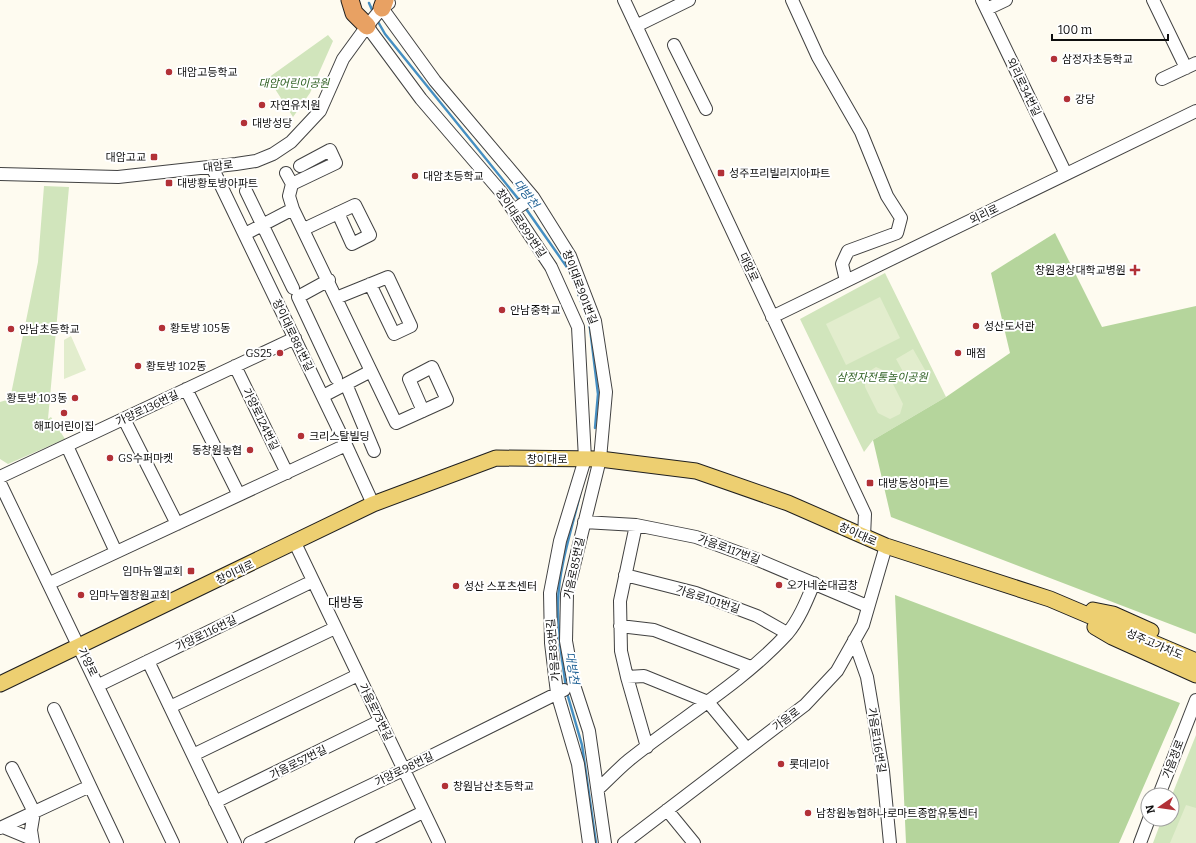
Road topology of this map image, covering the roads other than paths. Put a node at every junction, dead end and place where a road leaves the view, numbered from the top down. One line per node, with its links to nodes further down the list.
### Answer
1 (350, 0): 9 (highway)
2 (624, 0): 10 (street, 대암로)
3 (689, 0): 10 (street)
4 (792, 0): 31 (street)
5 (1006, 0): 8 (street)
6 (1153, 0): 12 (street)
7 (385, 2): 9 (street, 대암로); 23 (street, 창이대로901번길)
8 (984, 5): 20 (street, 외리로34번길)
9 (367, 26): 17 (street, 대암로); 25 (street, 창이대로899번길)
10 (636, 26): 35 (street, 대암로)
11 (674, 45): 14 (street)
12 (1191, 65): 13 (street)
13 (1162, 79)
14 (706, 109)
15 (1196, 112): 20 (street, 외리로)
16 (300, 166): 21 (street)
17 (212, 167): 19 (street, 대암로); 29 (street, 창이대로881번길)
18 (286, 173): 21 (street)
19 (0, 174)
20 (1066, 174): 31 (street, 외리로)
21 (292, 184): 24 (street)
22 (246, 191): 27 (street)
23 (533, 197): 25 (street); 36 (street, 창이대로901번길)
24 (293, 209): 27 (street); 28 (street)
25 (514, 210): 37 (street, 창이대로899번길)
26 (338, 213): 28 (street)
27 (262, 224): 29 (street); 33 (street)
28 (304, 229): 30 (street)
29 (245, 234): 38 (street, 창이대로881번길)
30 (328, 280): 34 (street); 41 (street)
31 (846, 281): 35 (street, 외리로)
32 (370, 284): 34 (street)
33 (293, 288)
34 (336, 298): 40 (street)
35 (772, 317): 59 (street, 대암로)
36 (595, 321): 37 (street); 50 (street, 창이대로901번길)
37 (578, 327): 49 (street, 창이대로899번길)
38 (295, 338): 39 (street, 가양로136번길); 43 (street, 창이대로881번길)
39 (235, 366): 42 (street, 가양로136번길); 51 (street, 가양로124번길)
40 (371, 371): 41 (street); 44 (street)
41 (341, 381): 43 (street); 48 (street)
42 (186, 389): 45 (street, 가양로136번길); 54 (street)
43 (323, 396): 46 (street, 창이대로881번길)
44 (423, 411)
45 (124, 419): 47 (street, 가양로136번길); 57 (street)
46 (346, 445): 51 (street); 55 (street, 창이대로881번길)
47 (67, 446): 52 (street, 가양로136번길); 62 (street)
48 (374, 451)
49 (585, 459): 50 (main road, 창이대로); 55 (main road, 창이대로); 85 (street, 가음로83번길)
50 (600, 459): 56 (street, 가음로85번길); 59 (main road, 창이대로)
51 (287, 473): 54 (street)
52 (0, 478)
53 (0, 483): 65 (street, 가양로)
54 (239, 495): 57 (street)
55 (373, 504): 60 (main road, 창이대로)
56 (584, 522): 58 (street, 가음로117번길); 84 (street, 가음로85번길)
57 (177, 524): 62 (street)
58 (636, 525): 63 (street); 66 (street, 가음로117번길)
59 (864, 537): 61 (main road, 창이대로)
60 (295, 543): 64 (street, 가음로73번길); 74 (main road, 창이대로)
61 (886, 546): 67 (main road, 창이대로); 68 (street, 가음로)
62 (116, 552): 65 (street)
63 (625, 575): 69 (street); 72 (street, 가음로101번길)
64 (313, 581): 71 (street, 가음로73번길); 76 (street, 가양로116번길)
65 (50, 583): 74 (street, 가양로)
66 (814, 583): 68 (street, 가음로117번길); 72 (street)
67 (1050, 599): 70 (main road, 창이대로); 75 (main road); 80 (main road)
68 (867, 606): 73 (street, 가음로)
69 (620, 626): 78 (street); 81 (street)
70 (1114, 626): 77 (main road, 성주고가차도)
71 (335, 628): 79 (street, 가음로73번길); 88 (street)
72 (787, 633): 78 (street)
73 (854, 640): 92 (street, 가음로); 116 (street, 가음로116번길)
74 (80, 645): 82 (main road, 창이대로); 83 (street, 가양로)
75 (1196, 650)
76 (148, 661): 83 (street, 가양로116번길); 88 (street)
77 (1196, 661)
78 (752, 667): 87 (street)
79 (358, 675): 90 (street, 가음로73번길); 93 (street)
80 (1196, 675)
81 (627, 677): 87 (street); 91 (street)
82 (0, 684)
83 (99, 685): 107 (street, 가양로)
84 (574, 685): 85 (street, 가양로98번길); 98 (street, 가음로85번길)
85 (557, 694): 95 (street, 가양로98번길); 112 (street, 가음로83번길)
86 (1196, 700): 97 (street, 가음정로)
87 (708, 702): 91 (street); 92 (street)
88 (170, 707): 93 (street)
89 (54, 709): 96 (street)
90 (380, 722): 95 (street, 가음로73번길); 99 (street, 가음로57번길)
91 (647, 747): 98 (street)
92 (747, 749): 100 (street, 가음로)
93 (193, 755): 99 (street)
94 (12, 768): 101 (street)
95 (403, 770): 102 (street, 가음로73번길); 109 (street, 가양로98번길)
96 (90, 786): 101 (street); 106 (street)
97 (1162, 787)
98 (598, 789): 113 (street, 가음로85번길)
99 (215, 802): 108 (street)
100 (667, 810): 114 (street, 가음로); 115 (street)
101 (34, 812): 103 (street); 105 (street)
102 (424, 812): 110 (street); 111 (street, 가음로73번길)
103 (2, 827): 105 (street)
104 (1146, 827): 117 (street)
105 (32, 841)
106 (117, 843)
107 (174, 843)
108 (235, 843)
109 (250, 843)
110 (361, 843)
111 (438, 843)
112 (589, 843)
113 (605, 843)
114 (624, 843)
115 (694, 843)
116 (890, 843)
117 (1140, 843)

